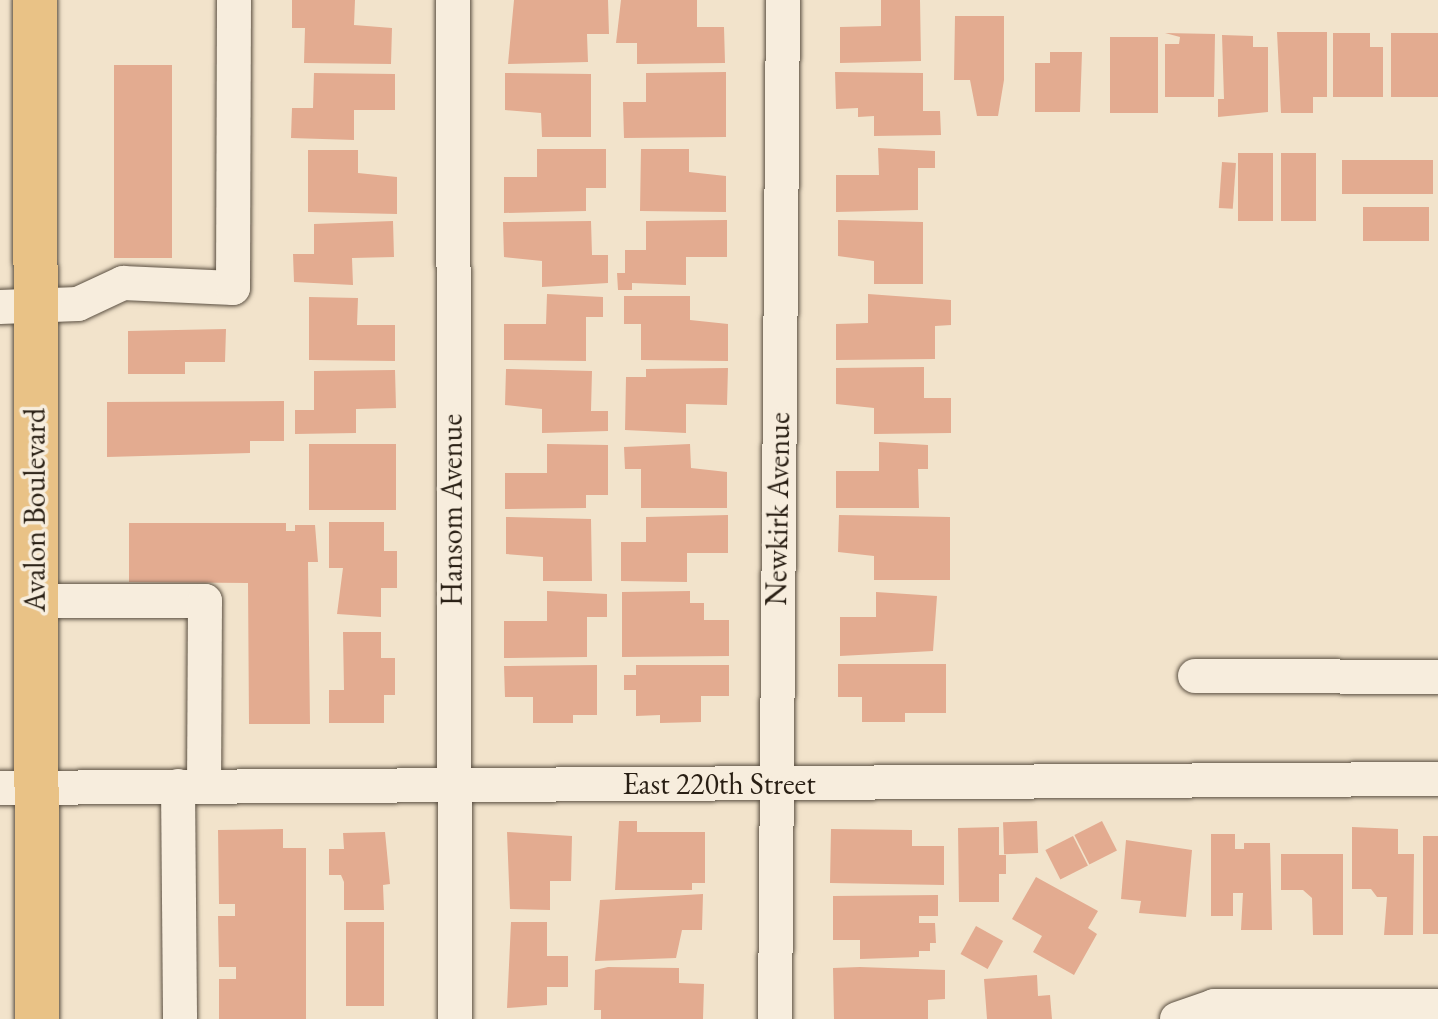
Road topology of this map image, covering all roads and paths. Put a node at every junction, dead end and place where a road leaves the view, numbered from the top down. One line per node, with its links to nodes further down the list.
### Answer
1 (35, 0): 5 (main road, Avalon Boulevard)
2 (234, 0): 5 (street)
3 (453, 0): 11 (street, Hansom Avenue)
4 (783, 0): 12 (street, Newkirk Avenue)
5 (17, 306): 6 (main road, Avalon Boulevard)
6 (35, 601): 13 (street); 14 (main road, Avalon Boulevard)
7 (1195, 676): 8 (street)
8 (1438, 677)
9 (1438, 764): 10 (street)
10 (1438, 779): 12 (street, East 220th Street)
11 (452, 784): 12 (street, East 220th Street); 13 (street, East 220th Street); 18 (street, Hansom Avenue)
12 (775, 784): 19 (street, Newkirk Avenue)
13 (191, 786): 14 (street, East 220th Street); 17 (street)
14 (17, 788): 16 (main road, Avalon Boulevard)
15 (1438, 1006): 20 (street)
16 (37, 1019)
17 (180, 1019)
18 (455, 1019)
19 (775, 1019)
20 (1177, 1019)

